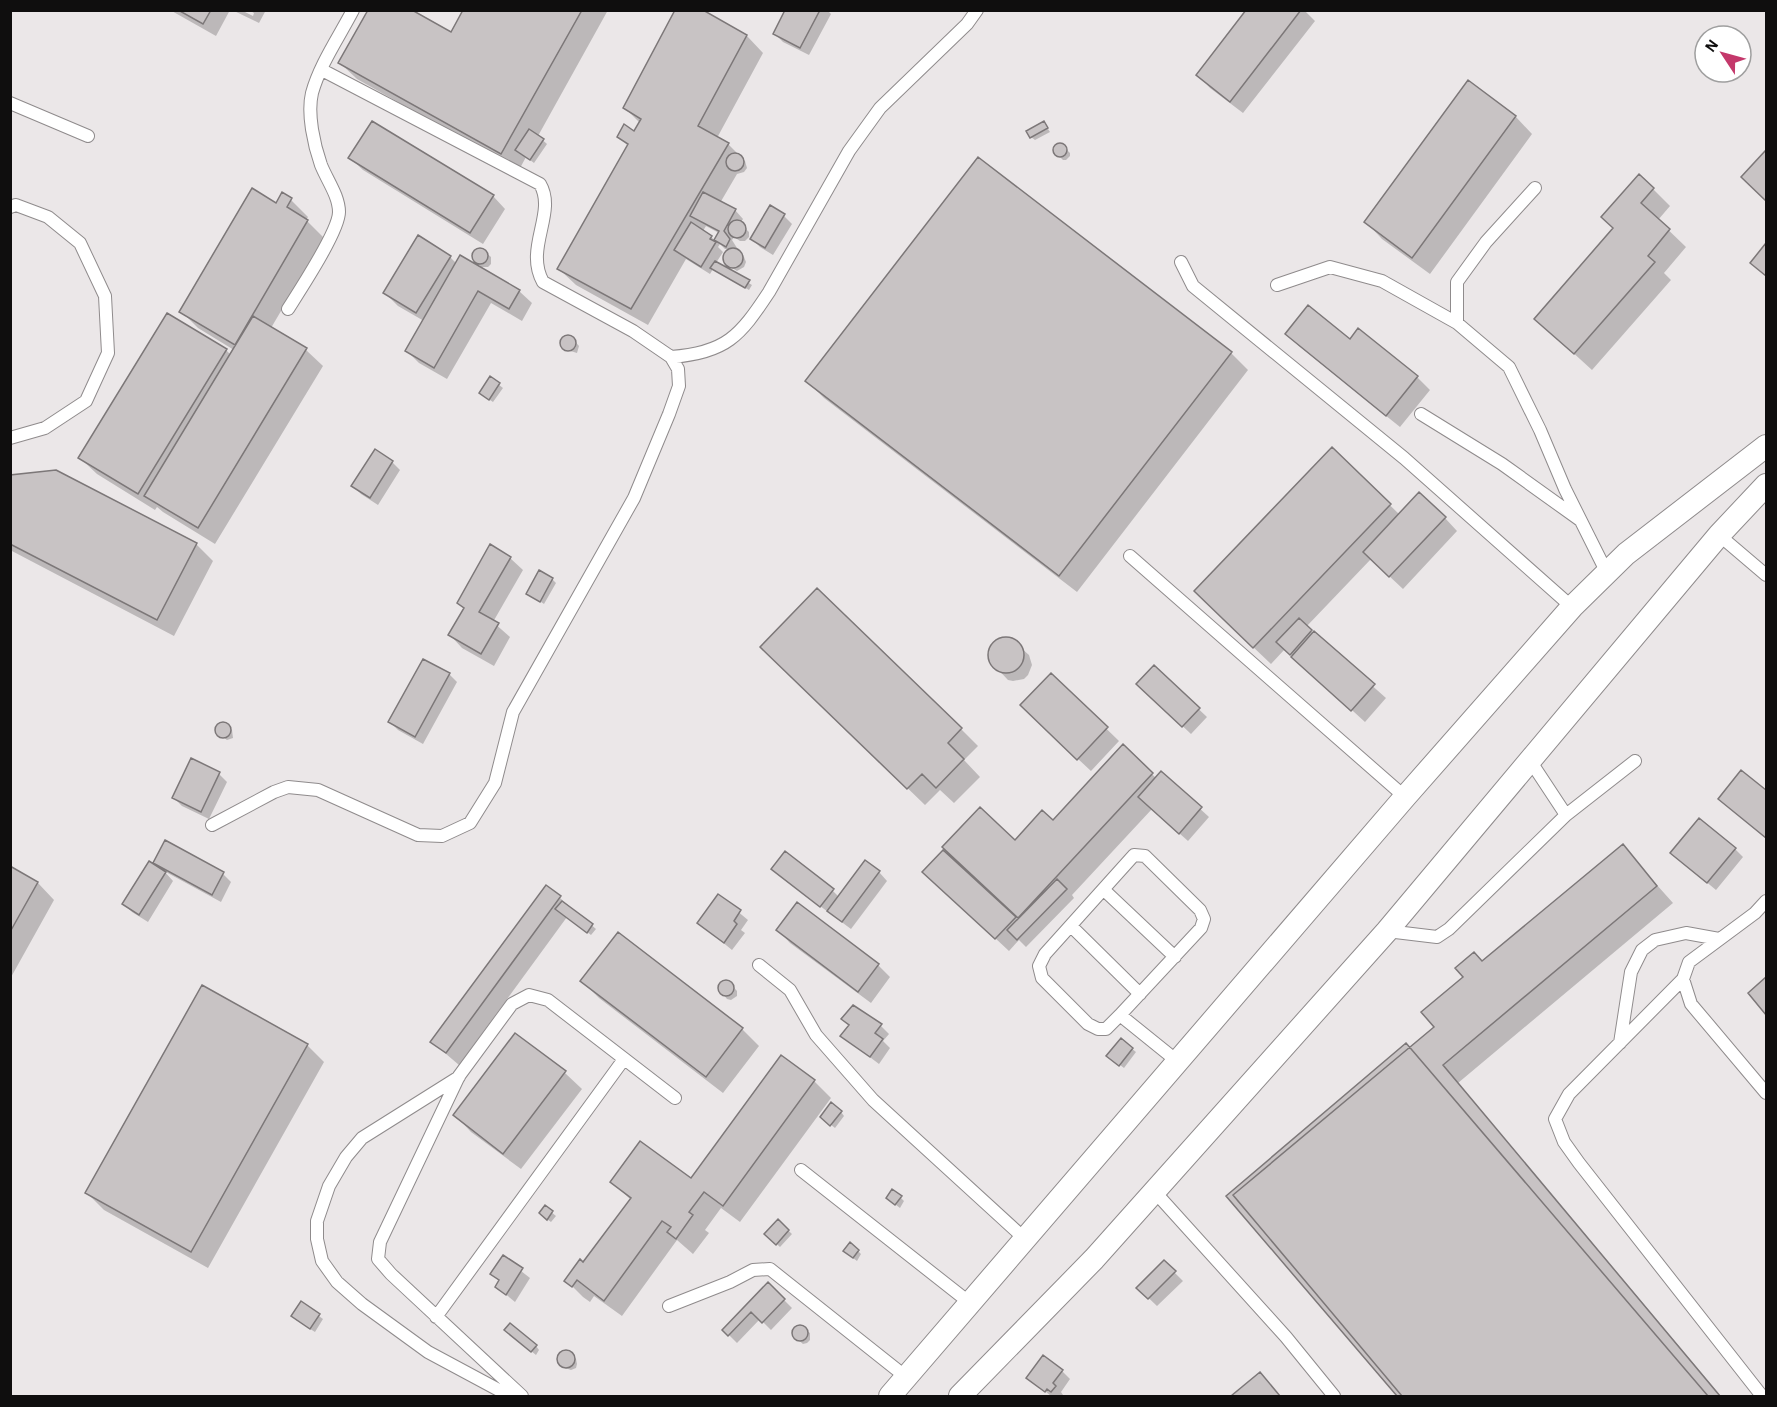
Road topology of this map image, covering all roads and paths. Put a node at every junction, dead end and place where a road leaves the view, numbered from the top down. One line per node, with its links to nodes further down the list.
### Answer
1 (353, 10): 3 (lane)
2 (977, 10): 12 (lane)
3 (322, 69): 10 (lane); 12 (lane)
4 (10, 103): 5 (lane)
5 (88, 136)
6 (1535, 188): 11 (lane)
7 (10, 207): 14 (lane)
8 (1181, 262): 22 (lane)
9 (1277, 285): 11 (lane)
10 (288, 309)
11 (1457, 323): 17 (lane)
12 (671, 357): 27 (lane)
13 (1421, 414): 17 (lane)
14 (10, 438)
15 (1767, 446): 20 (street)
16 (1767, 485): 18 (street)
17 (1581, 521): 20 (lane)
18 (1719, 535): 21 (lane); 24 (street)
19 (1130, 556): 25 (lane)
20 (1606, 573): 22 (street)
21 (1767, 575)
22 (1572, 607): 25 (street)
23 (1635, 761): 26 (lane)
24 (1531, 762): 26 (lane); 31 (street)
25 (1404, 797): 40 (street)
26 (1566, 815): 31 (lane)
27 (212, 825)
28 (1104, 890): 30 (lane); 33 (lane); 33 (lane)
29 (1767, 901): 32 (lane)
30 (1071, 926): 36 (lane); 37 (lane)
31 (1388, 931): 45 (street)
32 (1719, 939): 35 (lane); 38 (lane)
33 (1175, 957): 36 (lane)
34 (759, 965): 46 (lane)
35 (1683, 979): 38 (lane); 42 (lane)
36 (1140, 994): 37 (lane)
37 (1120, 1015): 40 (lane)
38 (1620, 1043): 56 (lane)
39 (624, 1059): 41 (lane); 43 (lane); 49 (lane)
40 (1177, 1062): 46 (street)
41 (459, 1076): 49 (lane); 52 (lane)
42 (1767, 1093)
43 (675, 1098)
44 (801, 1170): 47 (lane)
45 (1155, 1192): 51 (street); 55 (lane)
46 (1025, 1239): 47 (street)
47 (970, 1303): 50 (street)
48 (669, 1306): 50 (lane)
49 (436, 1317): 53 (lane)
50 (906, 1377): 54 (street)
51 (963, 1395)
52 (510, 1396)
53 (522, 1396)
54 (890, 1396)
55 (1334, 1396)
56 (1762, 1396)

